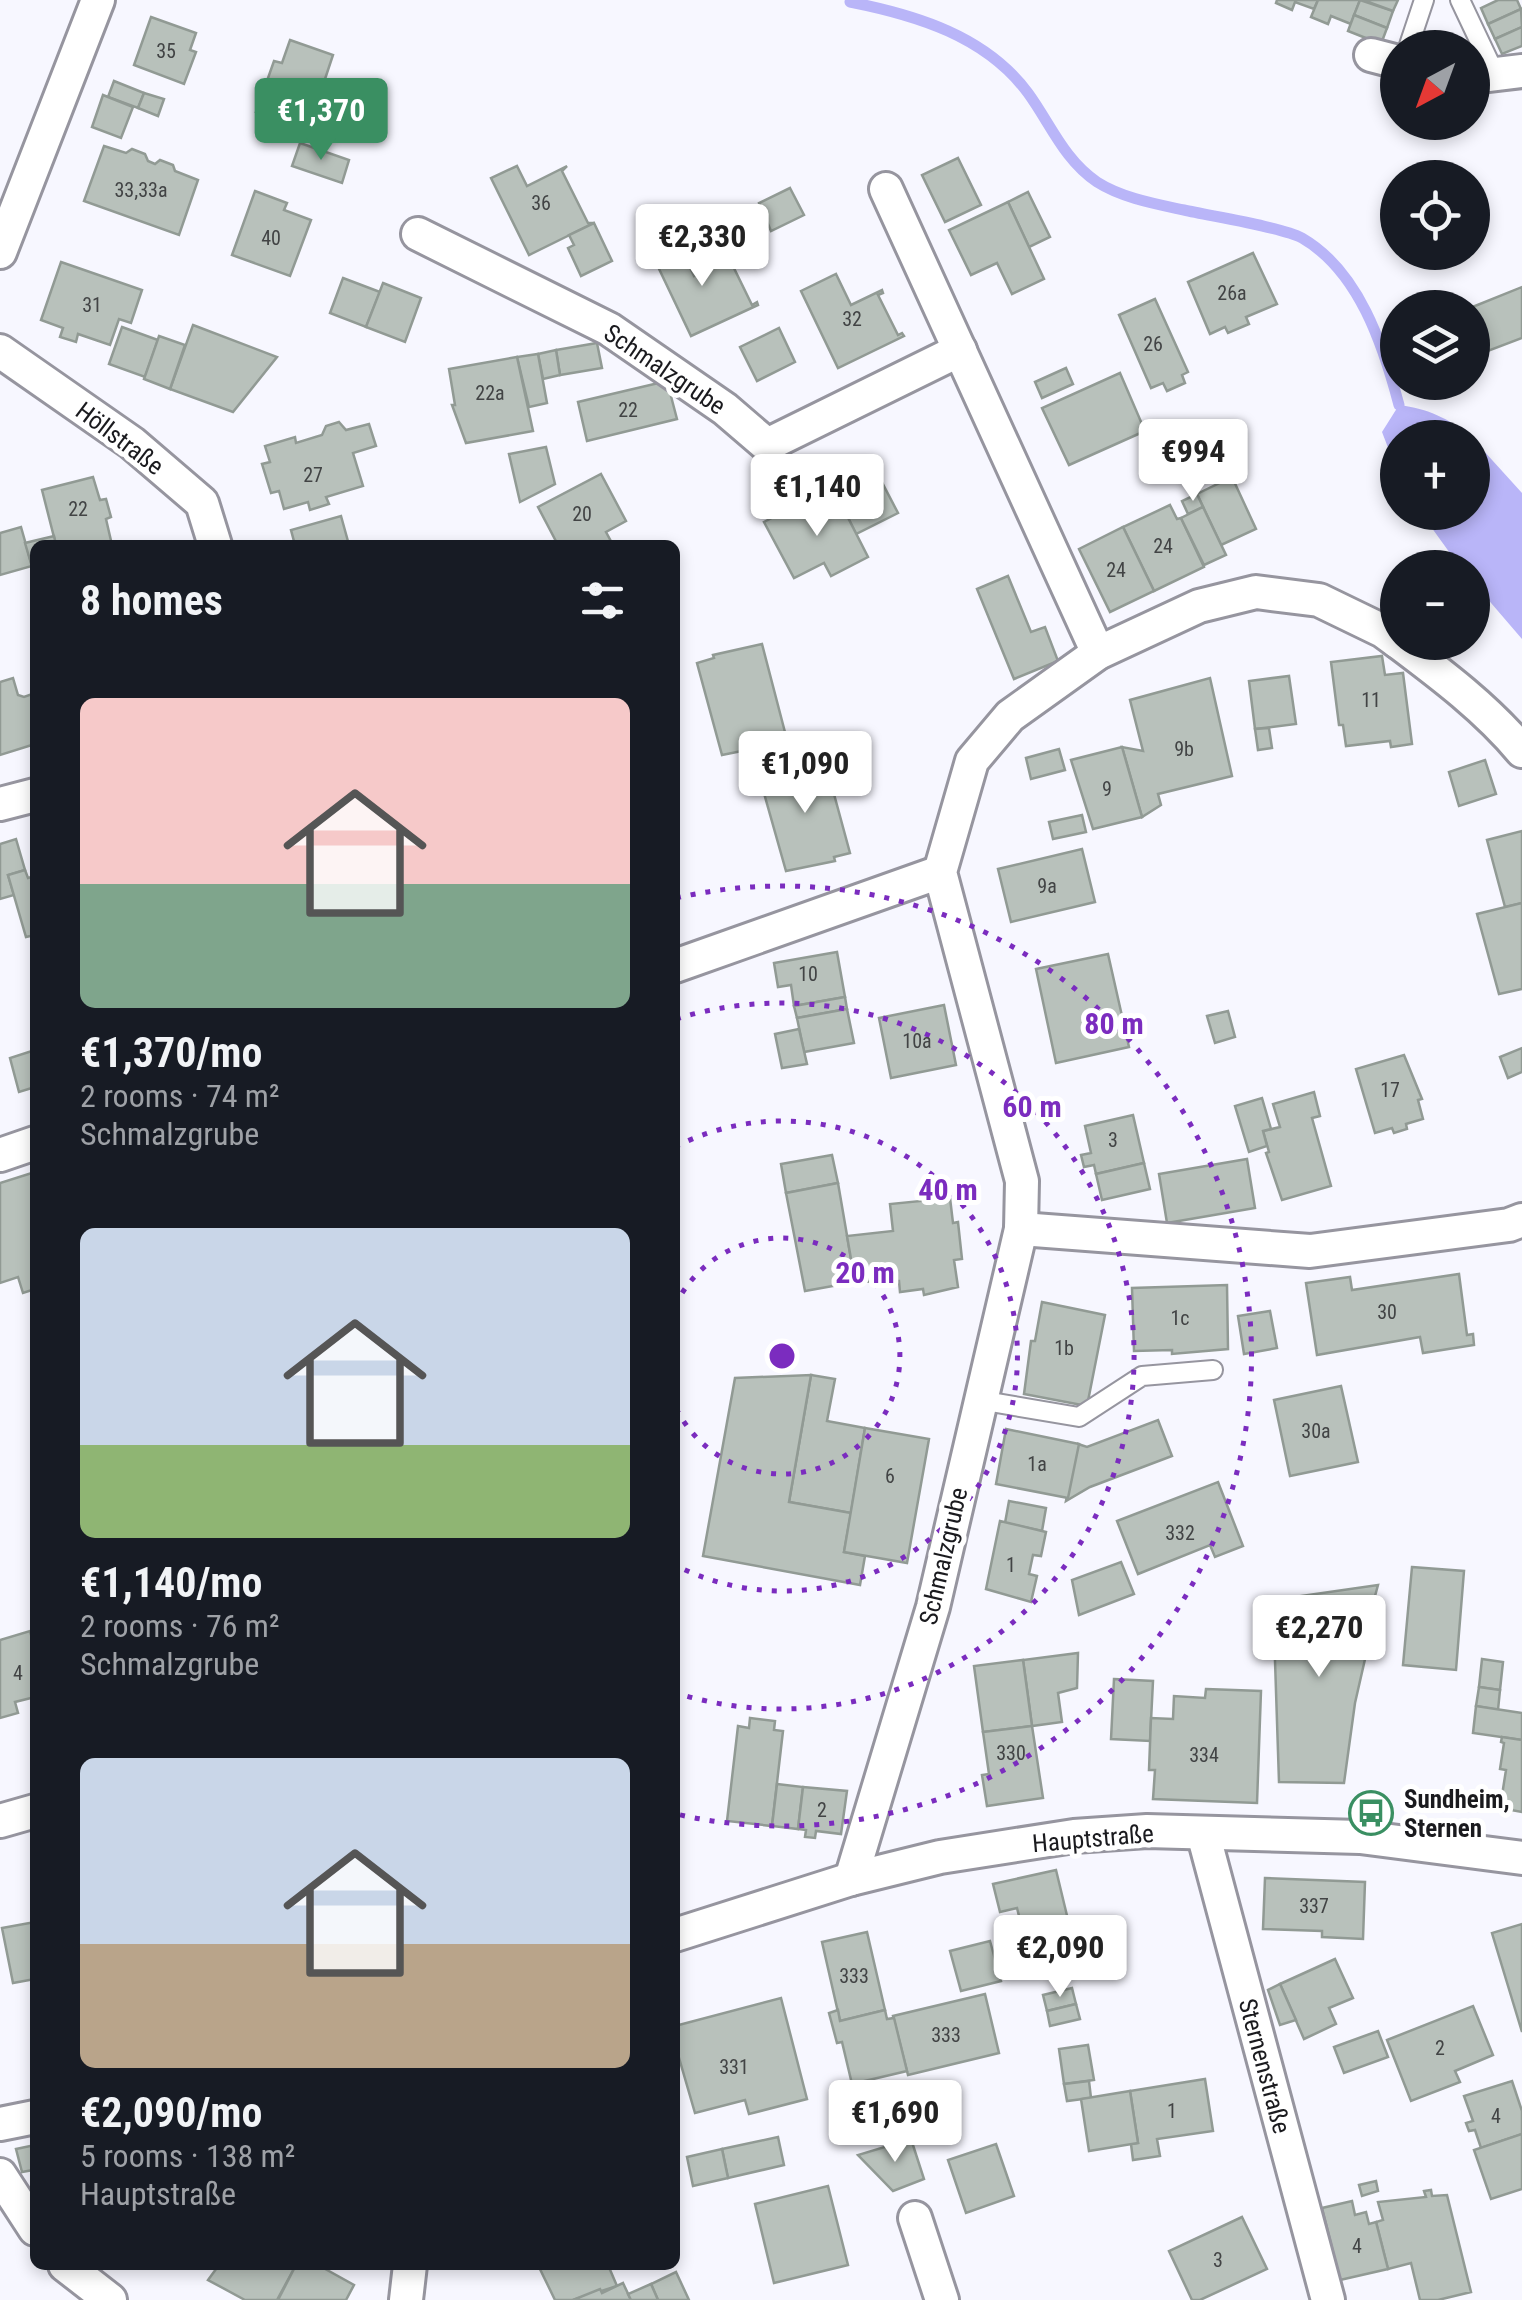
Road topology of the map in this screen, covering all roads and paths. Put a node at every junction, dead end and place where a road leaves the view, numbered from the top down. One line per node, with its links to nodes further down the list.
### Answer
1 (98, 0): 8 (street)
2 (1424, 0): 4 (lane)
3 (1460, 0): 5 (lane)
4 (1414, 30)
5 (1497, 74)
6 (886, 189): 9 (street)
7 (418, 234): 9 (street, Schmalzgrube)
8 (0, 252)
9 (960, 350): 13 (street)
10 (0, 351): 11 (street, Höllstraße)
11 (213, 540)
12 (1380, 630): 13 (street)
13 (1098, 653): 18 (street)
14 (1422, 660): 15 (street)
15 (1522, 751)
16 (30, 796): 17 (street)
17 (0, 804)
18 (940, 872): 19 (street); 23 (street, Schmalzgrube)
19 (680, 964)
20 (30, 1145): 21 (street)
21 (0, 1155)
22 (1522, 1220): 23 (street)
23 (1021, 1229): 25 (street, Schmalzgrube)
24 (1213, 1370): 25 (lane)
25 (979, 1400): 30 (street, Schmalzgrube)
26 (30, 1813): 27 (street)
27 (0, 1821)
28 (1203, 1833): 29 (street, Hauptstraße); 30 (street, Hauptstraße); 42 (street, Sternenstraße)
29 (1522, 1858)
30 (851, 1879): 31 (street, Hauptstraße)
31 (680, 1933)
32 (30, 2119): 33 (street)
33 (0, 2124)
34 (0, 2175): 36 (street)
35 (914, 2218): 41 (street)
36 (30, 2221)
37 (71, 2270): 39 (street)
38 (409, 2270): 40 (street)
39 (110, 2300)
40 (406, 2300)
41 (942, 2300)
42 (1328, 2300)

